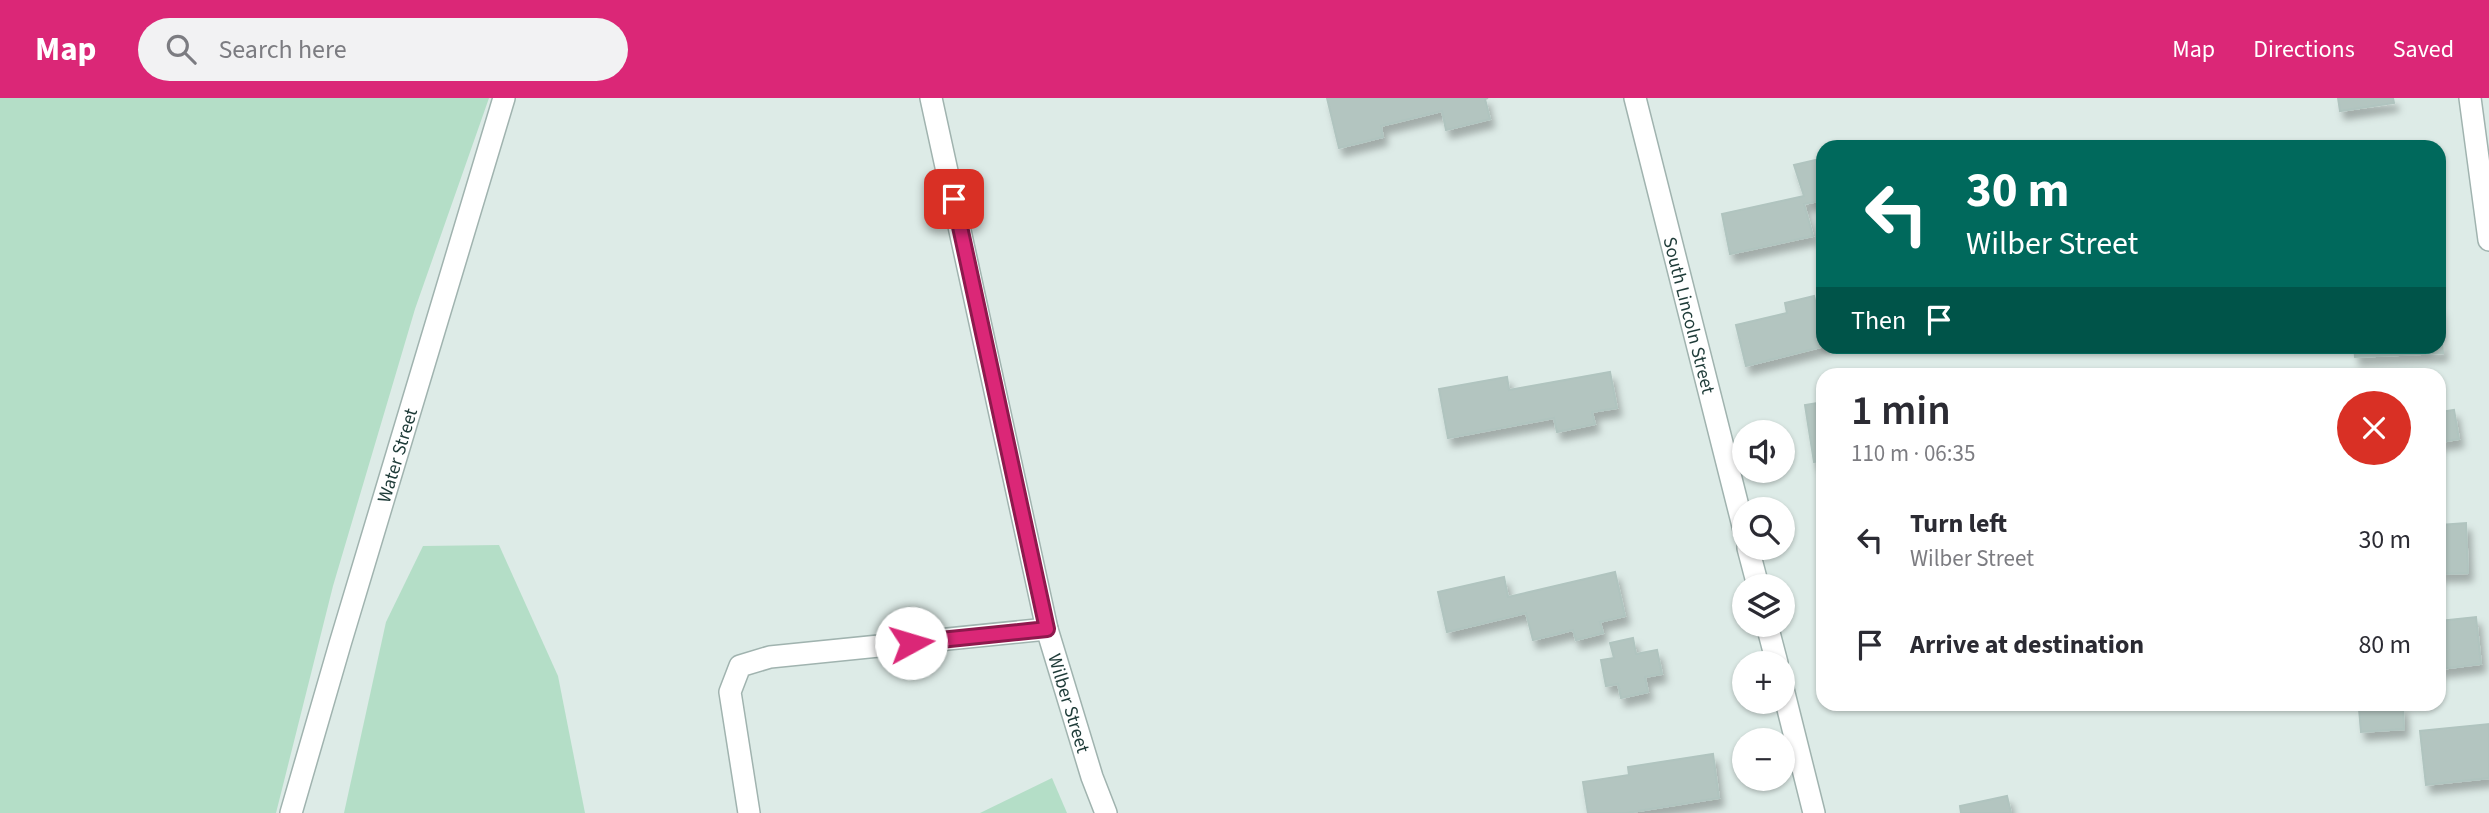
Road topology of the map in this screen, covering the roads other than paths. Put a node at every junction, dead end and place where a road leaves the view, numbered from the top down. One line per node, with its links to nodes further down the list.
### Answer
1 (504, 98): 9 (street, Water Street)
2 (931, 98): 7 (street, Wilber Street)
3 (1635, 98): 6 (street, South Lincoln Street)
4 (2470, 98): 5 (street)
5 (2489, 240)
6 (1736, 497)
7 (1047, 629): 10 (street); 11 (street, Wilber Street)
8 (1789, 714): 12 (street)
9 (291, 813)
10 (749, 813)
11 (1106, 813)
12 (1814, 813)

